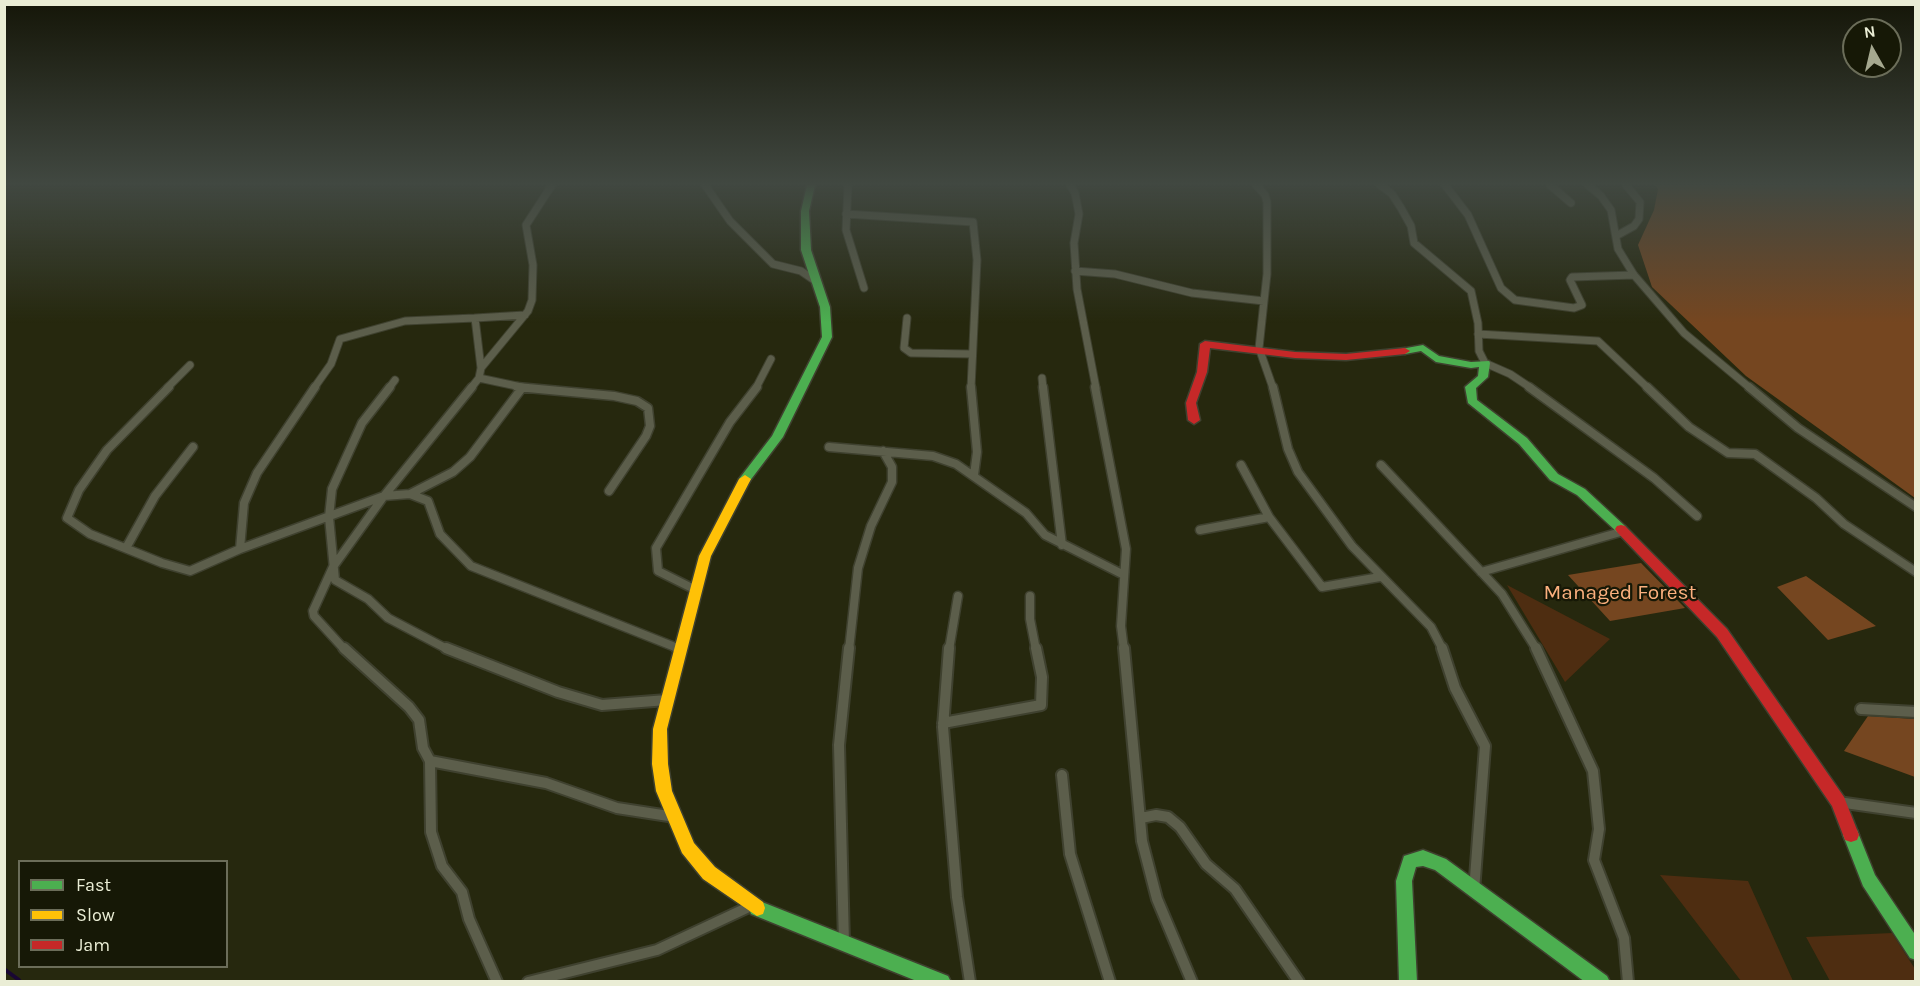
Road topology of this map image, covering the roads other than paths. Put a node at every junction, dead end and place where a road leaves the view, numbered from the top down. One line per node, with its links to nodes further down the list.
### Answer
1 (527, 231): 18 (street)
2 (740, 231): 15 (street)
3 (806, 231): 15 (street)
4 (846, 231): 16 (street)
5 (974, 231): 23 (street)
6 (1076, 231): 13 (street)
7 (1267, 231): 17 (street)
8 (1412, 231): 21 (street)
9 (1475, 231): 14 (street)
10 (1615, 231): 12 (street)
11 (1625, 231): 12 (street)
12 (1616, 236): 14 (street)
13 (1075, 271): 17 (street); 54 (street)
14 (1634, 275): 42 (street)
15 (817, 282): 56 (street)
16 (864, 288)
17 (1264, 301): 22 (street)
18 (525, 315): 19 (street); 27 (street)
19 (475, 318): 27 (street); 50 (street)
20 (907, 318): 23 (street)
21 (1478, 334): 25 (street); 53 (street)
22 (1259, 348): 25 (street); 32 (street); 55 (street)
23 (972, 354): 38 (street)
24 (771, 358): 56 (street)
25 (1485, 363): 43 (street); 47 (street)
26 (190, 365): 49 (street)
27 (481, 368): 28 (street)
28 (479, 378): 31 (street); 41 (street)
29 (1042, 378): 48 (street)
30 (395, 380): 44 (street)
31 (522, 388): 39 (street); 40 (street)
32 (1194, 420)
33 (193, 447): 49 (street)
34 (830, 447): 35 (street)
35 (883, 451): 38 (street); 72 (street)
36 (1241, 465): 45 (street)
37 (1381, 465): 52 (street)
38 (974, 475): 48 (street)
39 (609, 491)
40 (410, 494): 41 (street); 59 (street)
41 (384, 496): 44 (street); 51 (street)
42 (1916, 507)
43 (1696, 516)
44 (329, 517): 50 (street); 51 (street)
45 (1269, 517): 46 (street); 55 (street)
46 (1200, 530)
47 (1624, 531): 52 (street); 66 (street)
48 (1062, 545): 54 (street)
49 (126, 549): 50 (street)
50 (240, 549)
51 (333, 567): 60 (street); 64 (street)
52 (1481, 572): 83 (street)
53 (1916, 572)
54 (1122, 574): 69 (street)
55 (1380, 577): 70 (street)
56 (696, 590): 59 (street)
57 (958, 596): 63 (street)
58 (1030, 596): 63 (street)
59 (680, 649): 60 (street)
60 (668, 700): 68 (street)
61 (1861, 710): 62 (street)
62 (1916, 712)
63 (943, 723): 77 (street)
64 (430, 761): 68 (street); 74 (street)
65 (1062, 775): 78 (street)
66 (1838, 802): 67 (street); 73 (street)
67 (1916, 813)
68 (675, 818): 71 (street)
69 (1140, 818): 79 (street); 80 (street)
70 (1474, 891): 81 (street); 82 (street)
71 (752, 906): 72 (street); 75 (street)
72 (844, 943): 76 (street)
73 (1916, 952)
74 (497, 981)
75 (528, 981)
76 (942, 981)
77 (970, 981)
78 (1110, 981)
79 (1192, 981)
80 (1299, 981)
81 (1408, 981)
82 (1601, 981)
83 (1628, 981)

